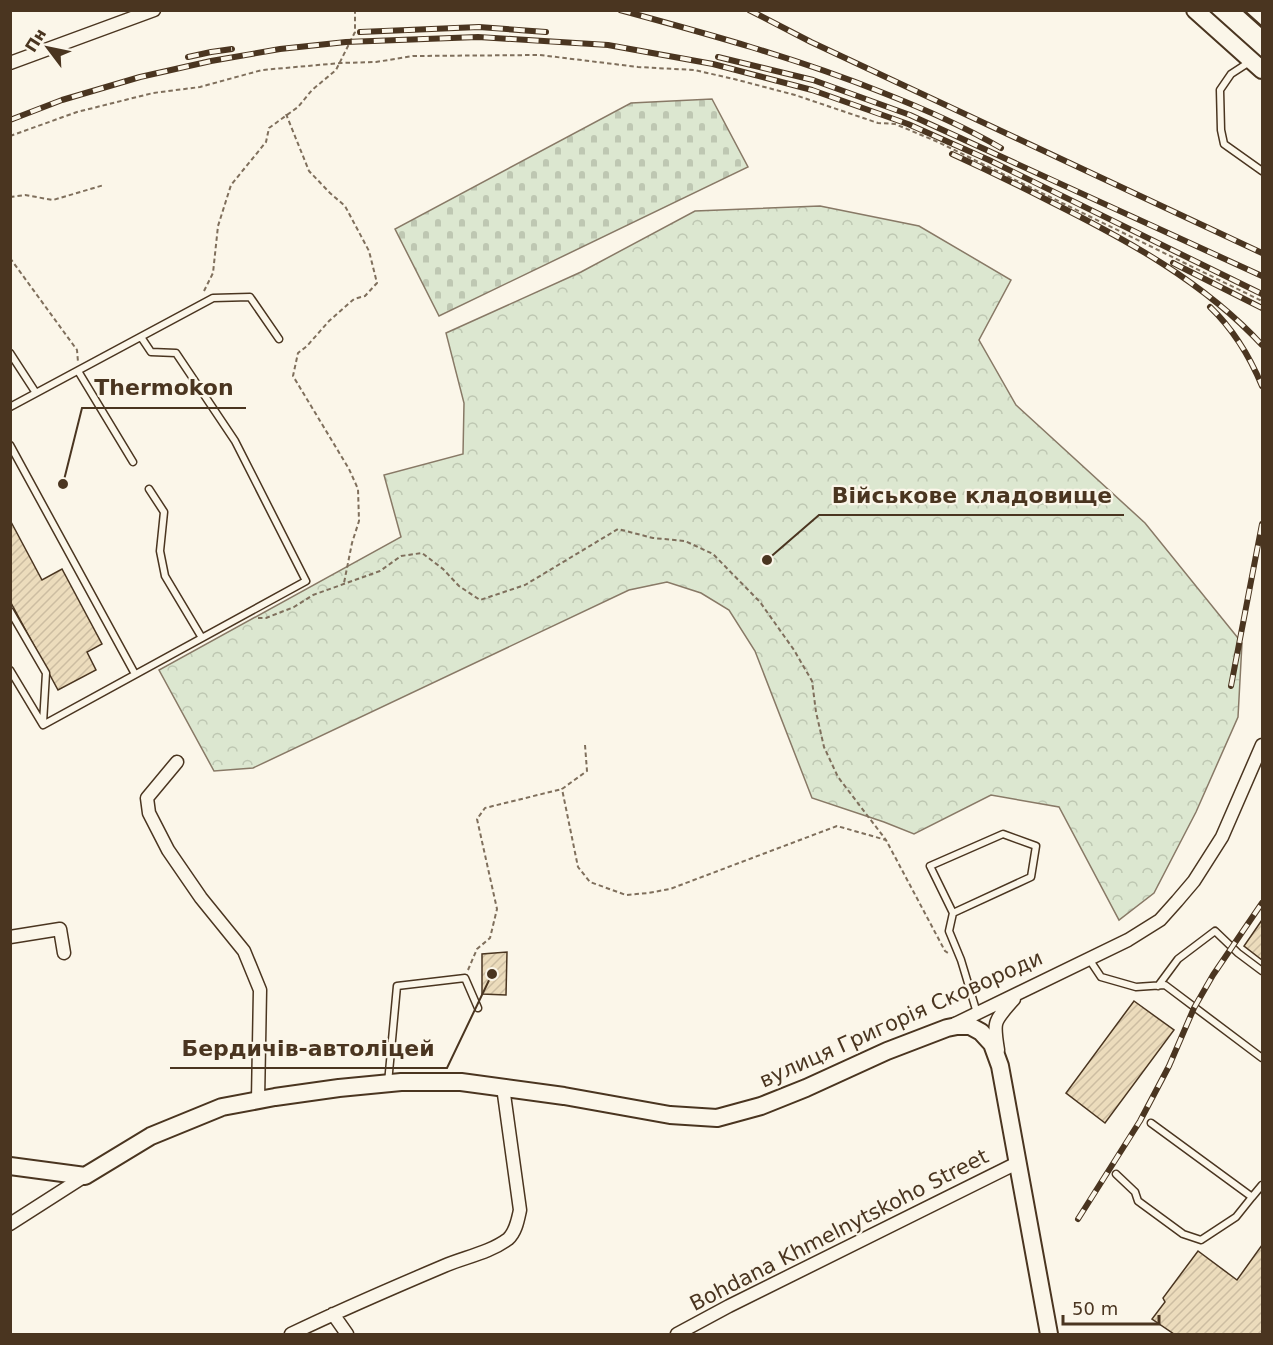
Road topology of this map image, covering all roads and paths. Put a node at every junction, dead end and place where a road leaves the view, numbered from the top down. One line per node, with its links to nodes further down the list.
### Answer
1 (154, 10): 4 (street)
2 (355, 10): 5 (path)
3 (1194, 10): 6 (main road)
4 (10, 63)
5 (340, 63): 7 (path); 8 (path); 13 (path)
6 (1257, 65): 9 (lane)
7 (286, 114): 14 (path); 24 (path)
8 (10, 136)
9 (1263, 171)
10 (104, 185): 11 (path)
11 (10, 197)
12 (10, 258): 18 (path)
13 (1263, 301)
14 (196, 307): 15 (lane); 16 (lane)
15 (141, 337): 18 (lane); 27 (lane)
16 (279, 339)
17 (10, 353): 19 (lane)
18 (78, 370): 19 (lane); 22 (lane)
19 (36, 393): 20 (lane)
20 (10, 407)
21 (10, 445): 29 (lane)
22 (133, 462)
23 (150, 489): 27 (lane)
24 (344, 584): 26 (path); 35 (path)
25 (10, 611): 30 (lane)
26 (250, 618)
27 (202, 638): 29 (lane)
28 (10, 670): 30 (lane)
29 (135, 674): 30 (lane)
30 (43, 725)
31 (585, 745): 34 (path)
32 (1263, 745): 39 (street, вулиця Григорія Сковороди)
33 (177, 762): 52 (street)
34 (562, 789): 35 (path); 42 (path)
35 (886, 840): 40 (path)
36 (952, 913): 36 (lane); 40 (lane)
37 (10, 937): 38 (street)
38 (64, 953)
39 (1089, 959): 43 (lane); 44 (street, вулиця Григорія Сковороди)
40 (961, 960): 46 (lane)
41 (1263, 971): 43 (lane)
42 (465, 978): 45 (lane); 50 (lane)
43 (1158, 986): 48 (lane)
44 (1018, 993): 46 (street, вулиця Григорія Сковороди); 49 (street)
45 (478, 1008)
46 (977, 1014): 47 (street, вулиця Григорія Сковороди)
47 (946, 1028): 49 (main road); 51 (main road, вулиця Григорія Сковороди)
48 (1263, 1058)
49 (1000, 1066): 54 (main road)
50 (388, 1084): 51 (main road, вулиця Григорія Сковороди); 52 (main road, вулиця Григорія Сковороди)
51 (503, 1087): 61 (street)
52 (258, 1100): 57 (main road, вулиця Григорія Сковороди)
53 (1151, 1123): 59 (lane)
54 (1019, 1162): 64 (street, Bohdana Khmelnytskoho Street); 65 (main road)
55 (10, 1166): 57 (main road)
56 (1116, 1174): 59 (lane)
57 (85, 1176): 60 (street, вулиця Григорія Сковороди)
58 (1263, 1185): 59 (lane)
59 (1252, 1197)
60 (10, 1224)
61 (333, 1314): 62 (street); 63 (street)
62 (291, 1335)
63 (347, 1335)
64 (677, 1335)
65 (1049, 1335)

